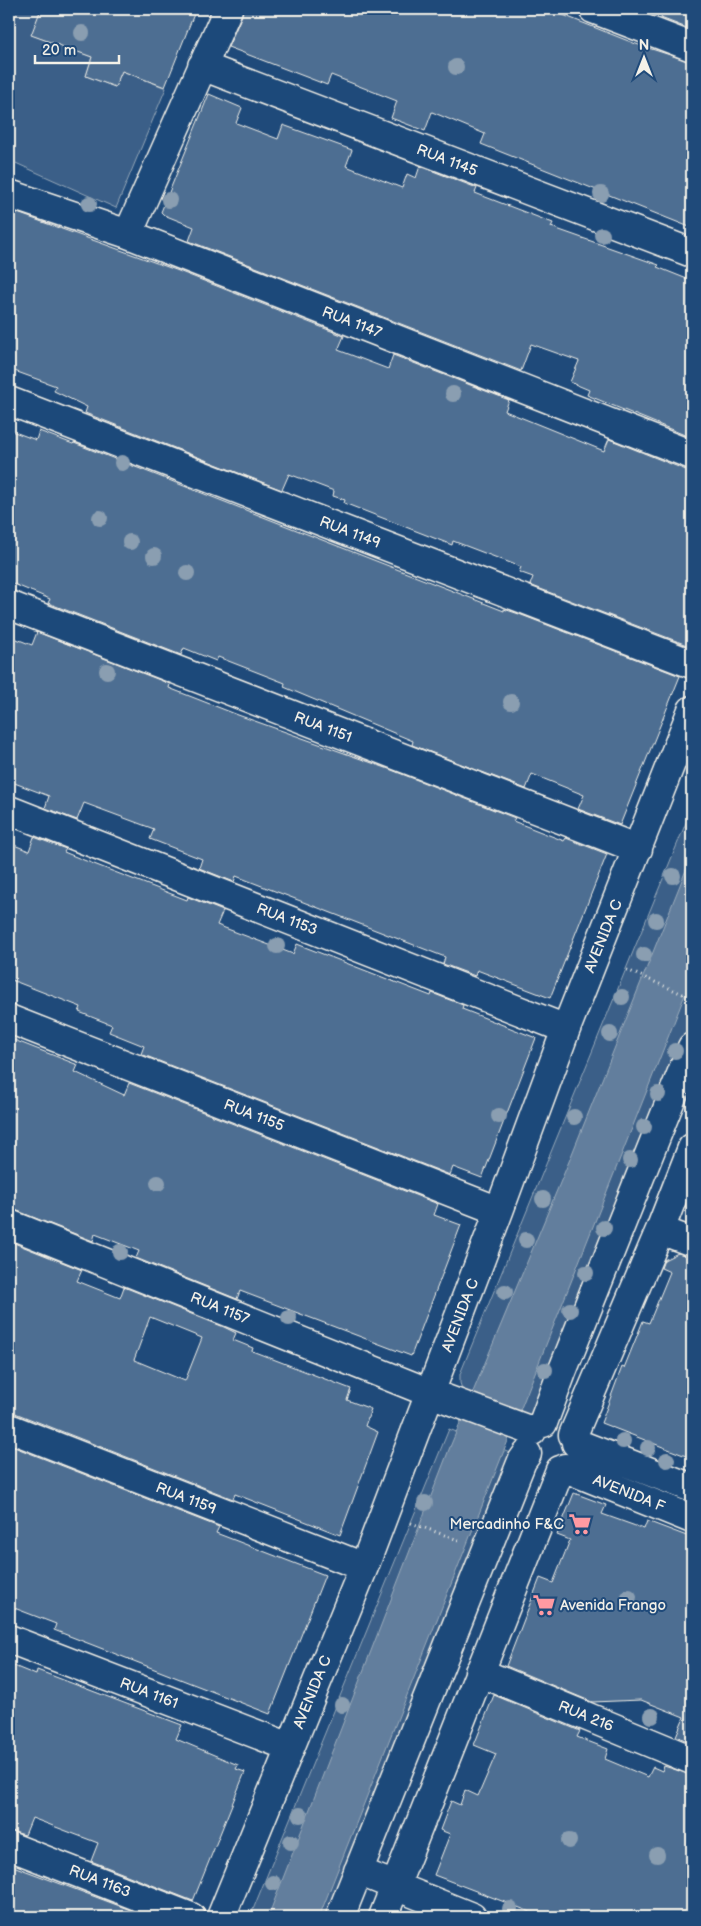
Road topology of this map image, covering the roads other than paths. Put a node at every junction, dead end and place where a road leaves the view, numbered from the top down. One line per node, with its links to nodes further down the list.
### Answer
1 (228, 9): 4 (street)
2 (593, 9): 3 (street)
3 (692, 47)
4 (202, 66): 6 (street); 7 (street, RUA 1145)
5 (9, 194): 6 (street, RUA 1147)
6 (128, 234): 9 (street, RUA 1147)
7 (692, 253)
8 (9, 401): 11 (street, RUA 1149)
9 (692, 455)
10 (9, 605): 14 (street, RUA 1151)
11 (692, 664)
12 (692, 710): 14 (street, AVENIDA C)
13 (9, 810): 16 (street, RUA 1153)
14 (638, 849): 16 (street, AVENIDA C)
15 (9, 1019): 19 (street, RUA 1155)
16 (566, 1029): 19 (street, AVENIDA C)
17 (692, 1047): 25 (street)
18 (692, 1148): 21 (street)
19 (499, 1211): 23 (street, AVENIDA C)
20 (9, 1224): 23 (street, RUA 1157)
21 (660, 1230): 22 (street); 26 (street)
22 (692, 1242)
23 (430, 1393): 25 (street, RUA 1157); 30 (street, AVENIDA C)
24 (9, 1428): 30 (street, RUA 1159)
25 (527, 1432): 26 (street); 27 (street); 36 (street)
26 (574, 1439): 27 (street); 28 (street, AVENIDA F)
27 (562, 1469): 29 (street, AVENIDA F); 32 (street)
28 (692, 1488)
29 (692, 1518)
30 (364, 1567): 33 (street, AVENIDA C)
31 (9, 1639): 33 (street, RUA 1161)
32 (479, 1672): 34 (street, RUA 216); 37 (street)
33 (290, 1747): 39 (street, AVENIDA C)
34 (692, 1760)
35 (9, 1846): 38 (street, RUA 1163)
36 (358, 1871): 37 (street); 40 (street)
37 (396, 1886): 41 (street); 42 (street)
38 (192, 1917)
39 (221, 1917)
40 (340, 1917)
41 (383, 1917)
42 (472, 1917)

